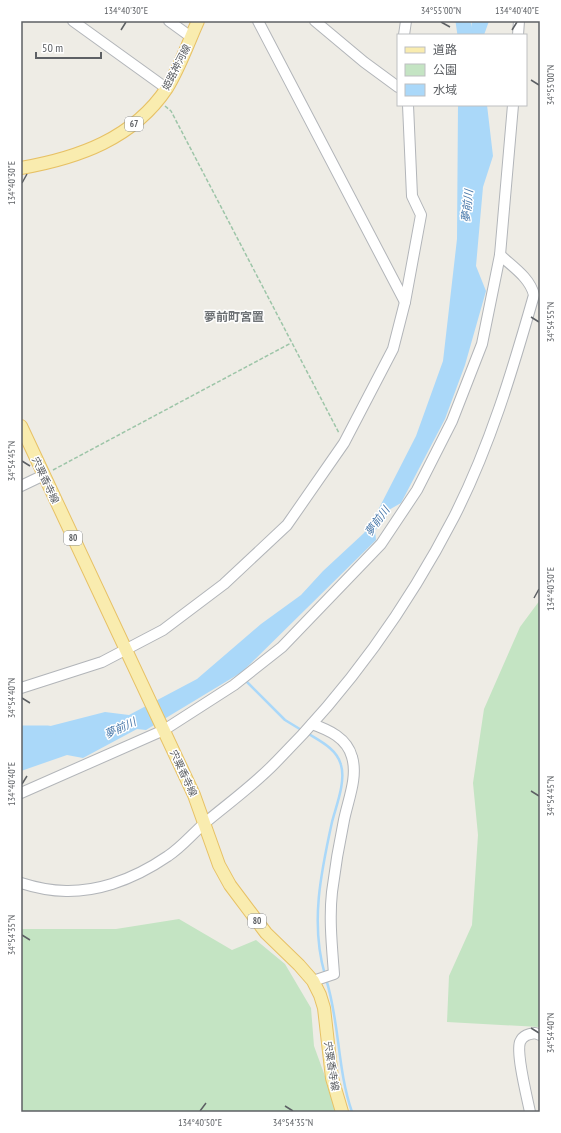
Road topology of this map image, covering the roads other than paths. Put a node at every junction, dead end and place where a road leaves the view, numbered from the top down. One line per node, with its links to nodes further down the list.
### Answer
1 (73, 21): 12 (street)
2 (169, 21): 10 (street)
3 (198, 21): 10 (main road, 姫路神河線 / 67)
4 (258, 21): 17 (street)
5 (315, 21): 11 (street)
6 (406, 21): 8 (street)
7 (519, 21): 9 (street)
8 (404, 34)
9 (518, 34)
10 (191, 37): 12 (main road, 姫路神河線 / 67)
11 (397, 86)
12 (166, 88): 15 (main road, 姫路神河線 / 67)
13 (408, 106): 17 (street)
14 (513, 106): 16 (street)
15 (21, 168)
16 (500, 255): 23 (street); 24 (street)
17 (405, 302): 21 (street)
18 (21, 426): 19 (main road, 宍粟香寺線 / 80)
19 (44, 475): 20 (street); 21 (main road, 宍粟香寺線 / 80)
20 (21, 486)
21 (125, 650): 22 (street); 24 (main road, 宍粟香寺線 / 80)
22 (21, 688)
23 (312, 724): 26 (street); 28 (street)
24 (163, 729): 25 (street); 26 (main road, 宍粟香寺線 / 80)
25 (21, 793)
26 (206, 823): 27 (street); 28 (main road, 宍粟香寺線 / 80)
27 (21, 882)
28 (313, 981): 30 (main road, 宍粟香寺線 / 80)
29 (540, 1035): 31 (street)
30 (342, 1112)
31 (530, 1112)

